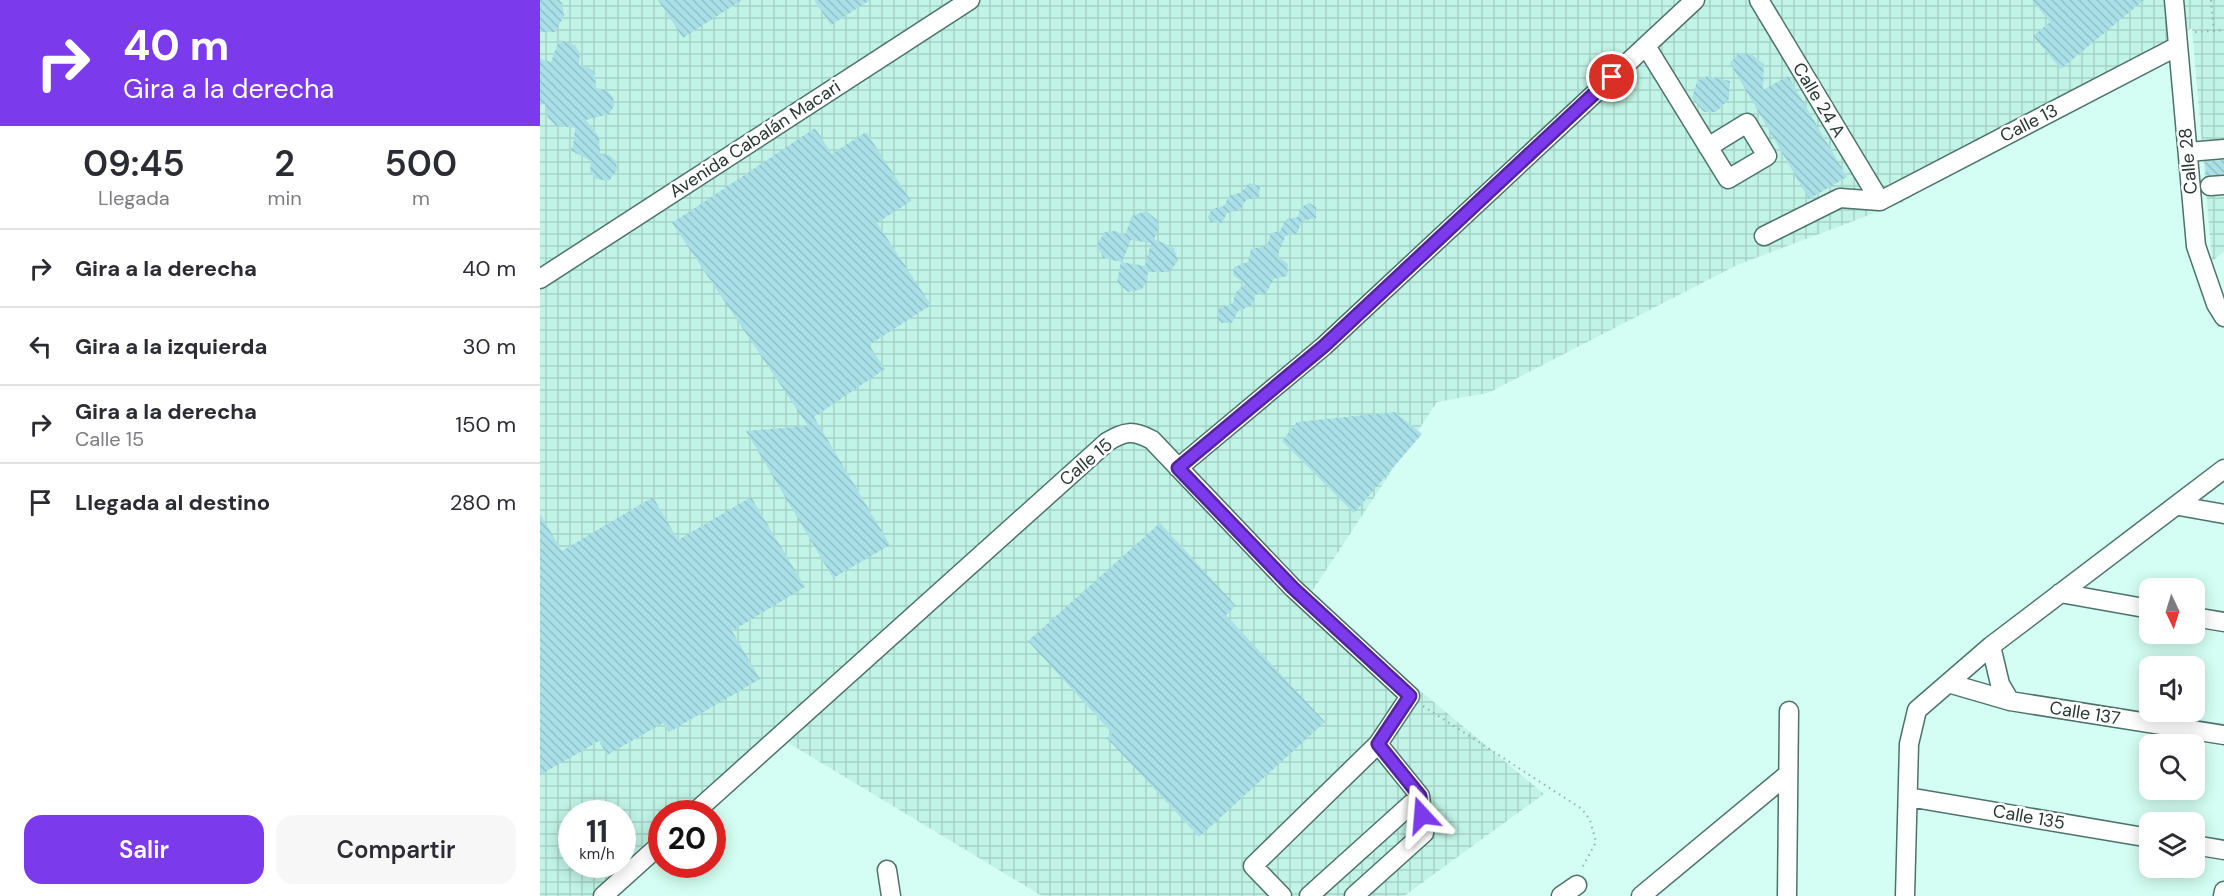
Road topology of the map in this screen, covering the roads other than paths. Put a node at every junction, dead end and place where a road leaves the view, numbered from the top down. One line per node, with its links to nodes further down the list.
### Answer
1 (970, 0): 12 (street, Avenida Cabalán Macari)
2 (1695, 0): 5 (street)
3 (1759, 0): 10 (street, Calle 24 A)
4 (2174, 0): 6 (street, Calle 28)
5 (1646, 46): 7 (street); 14 (street)
6 (2178, 46): 9 (street, Calle 28); 10 (street, Calle 13)
7 (1708, 147)
8 (2224, 149): 9 (street)
9 (2188, 152): 13 (street, Calle 28)
10 (1880, 201): 11 (street)
11 (1764, 236)
12 (540, 279)
13 (2224, 317)
14 (1178, 468): 27 (street); 31 (street, Calle 15)
15 (2224, 470): 16 (street)
16 (2179, 506): 17 (street); 18 (street)
17 (2224, 514)
18 (2060, 593): 19 (street); 22 (street)
19 (2139, 607)
20 (2205, 619): 21 (street)
21 (2224, 622)
22 (1991, 646): 23 (street); 24 (street)
23 (1948, 683): 24 (street, Calle 137); 30 (street)
24 (2010, 701): 26 (street, Calle 137)
25 (1789, 711): 28 (street)
26 (2224, 735)
27 (1378, 744): 29 (street); 41 (street)
28 (1788, 774): 45 (street); 46 (street)
29 (1420, 796): 42 (street); 43 (street)
30 (1908, 797): 32 (street, Calle 135); 47 (street)
31 (708, 800)
32 (2139, 835)
33 (2205, 847): 34 (street)
34 (2224, 850)
35 (648, 856): 39 (street)
36 (887, 870): 40 (street)
37 (1576, 890): 44 (street)
38 (2224, 891): 48 (street)
39 (603, 896)
40 (891, 896)
41 (1282, 896)
42 (1309, 896)
43 (1354, 896)
44 (1561, 896)
45 (1641, 896)
46 (1787, 896)
47 (1905, 896)
48 (2223, 896)

